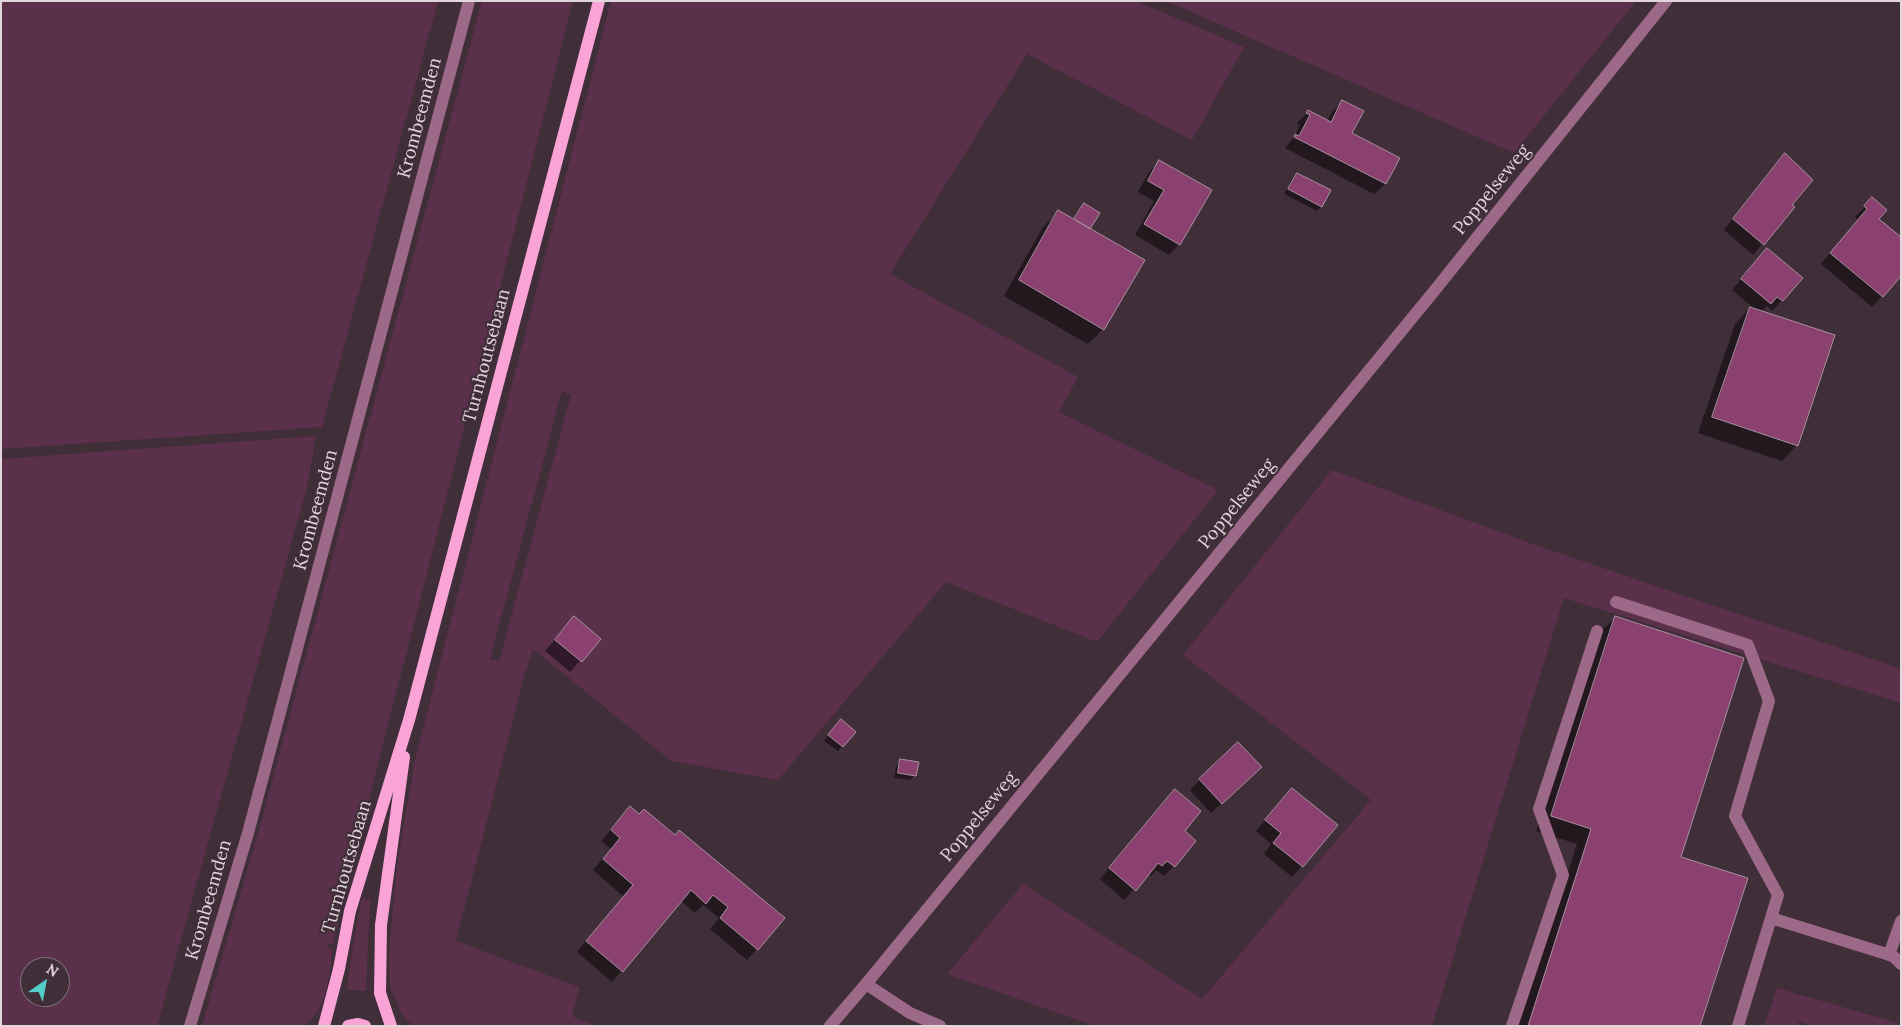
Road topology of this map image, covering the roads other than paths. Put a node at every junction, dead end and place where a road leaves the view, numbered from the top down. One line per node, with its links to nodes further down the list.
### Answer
1 (469, 1): 12 (street, Krombeemden)
2 (599, 1): 6 (main road, Turnhoutsebaan)
3 (1666, 1): 11 (street, Poppelseweg)
4 (1616, 602): 7 (street)
5 (1598, 631): 19 (street)
6 (409, 720): 13 (main road, Turnhoutsebaan); 16 (main road, Turnhoutsebaan)
7 (1771, 918): 9 (street); 20 (street)
8 (1901, 921): 9 (street)
9 (1890, 955): 10 (street)
10 (1901, 964)
11 (866, 984): 17 (street, Poppelseweg); 18 (street)
12 (190, 1026)
13 (324, 1026)
14 (348, 1026): 15 (main road)
15 (366, 1026)
16 (391, 1026)
17 (830, 1026)
18 (940, 1026)
19 (1512, 1026)
20 (1738, 1026)

